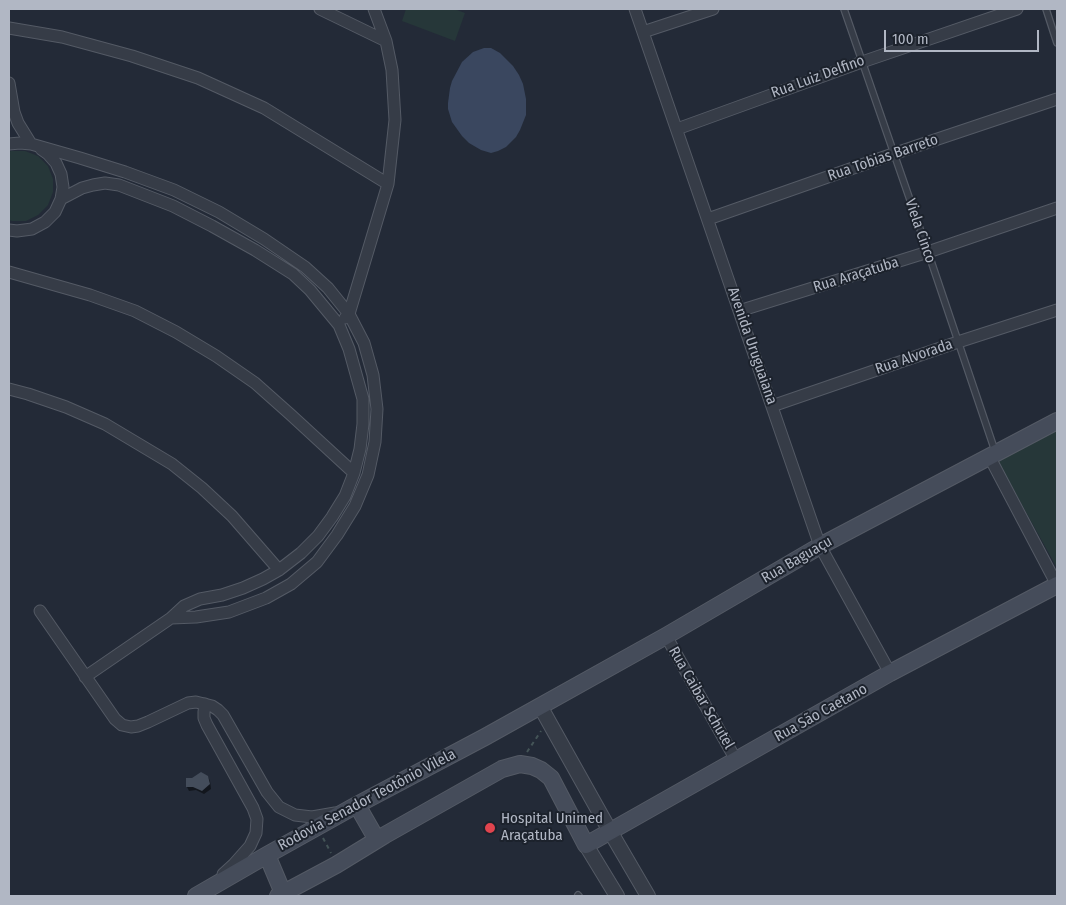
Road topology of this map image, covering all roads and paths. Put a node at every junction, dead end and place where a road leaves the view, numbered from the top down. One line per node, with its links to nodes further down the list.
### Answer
1 (320, 9): 10 (street)
2 (374, 9): 10 (street)
3 (635, 9): 9 (street, Avenida Uruguaiana)
4 (713, 9): 9 (street)
5 (844, 9): 12 (lane, Viela Cinco)
6 (1017, 9): 12 (street, Rua Luiz Delfino)
7 (1046, 9): 11 (lane)
8 (9, 28): 19 (street)
9 (643, 32): 15 (street, Avenida Uruguaiana)
10 (386, 42): 19 (street)
11 (1057, 43)
12 (862, 62): 15 (street, Rua Luiz Delfino); 18 (lane, Viela Cinco)
13 (9, 83): 17 (street)
14 (1057, 99): 18 (street, Rua Tobias Barreto)
15 (677, 129): 22 (street, Avenida Uruguaiana)
16 (9, 144): 17 (street)
17 (34, 146): 20 (street); 28 (street)
18 (893, 154): 22 (street, Rua Tobias Barreto); 24 (lane, Viela Cinco)
19 (388, 184): 28 (street)
20 (61, 199): 23 (street); 29 (street)
21 (1057, 208): 24 (street, Rua Araçatuba)
22 (708, 219): 27 (street, Avenida Uruguaiana)
23 (12, 233)
24 (928, 252): 27 (street, Rua Araçatuba); 30 (lane, Viela Cinco)
25 (9, 272): 35 (street)
26 (1057, 310): 30 (street, Rua Alvorada)
27 (740, 311): 32 (street, Avenida Uruguaiana)
28 (349, 314): 29 (street); 37 (street)
29 (339, 326): 35 (street)
30 (958, 342): 32 (street, Rua Alvorada); 34 (lane, Viela Cinco)
31 (9, 389): 39 (street)
32 (772, 406): 38 (street, Avenida Uruguaiana)
33 (1057, 421): 34 (main road, Rua Baguaçu)
34 (993, 455): 38 (main road, Rua Baguaçu); 41 (street, Viela Cinco)
35 (354, 473): 36 (street)
36 (338, 506): 37 (street); 39 (street)
37 (350, 514): 42 (street)
38 (820, 546): 45 (main road, Rua Baguaçu); 46 (street, Avenida Uruguaiana)
39 (279, 570): 40 (street)
40 (257, 582): 42 (street); 44 (street)
41 (1057, 585): 46 (main road, Rua São Caetano)
42 (266, 598): 44 (street)
43 (40, 611): 47 (street)
44 (171, 618): 47 (street)
45 (666, 636): 49 (main road, Rua Baguaçu); 51 (street, Rua Caibar Schutel)
46 (890, 673): 51 (main road, Rua São Caetano)
47 (86, 677): 48 (street)
48 (206, 704): 53 (street); 60 (street)
49 (540, 706): 50 (street); 53 (main road, Rodovia Senador Teotônio Vilela)
50 (548, 720): 52 (path); 55 (street)
51 (736, 760): 55 (main road, Rua São Caetano)
52 (520, 764): 56 (main road); 57 (main road)
53 (351, 808): 54 (main road, Rodovia Senador Teotônio Vilela); 56 (main road)
54 (317, 827): 58 (main road, Rodovia Senador Teotônio Vilela); 59 (path)
55 (610, 831): 57 (main road, Rua São Caetano); 63 (street)
56 (377, 840): 59 (main road)
57 (586, 845): 62 (street)
58 (267, 855): 60 (main road, Rodovia Senador Teotônio Vilela); 61 (main road)
59 (336, 865): 61 (main road)
60 (200, 894)
61 (280, 895)
62 (617, 896)
63 (648, 896)

